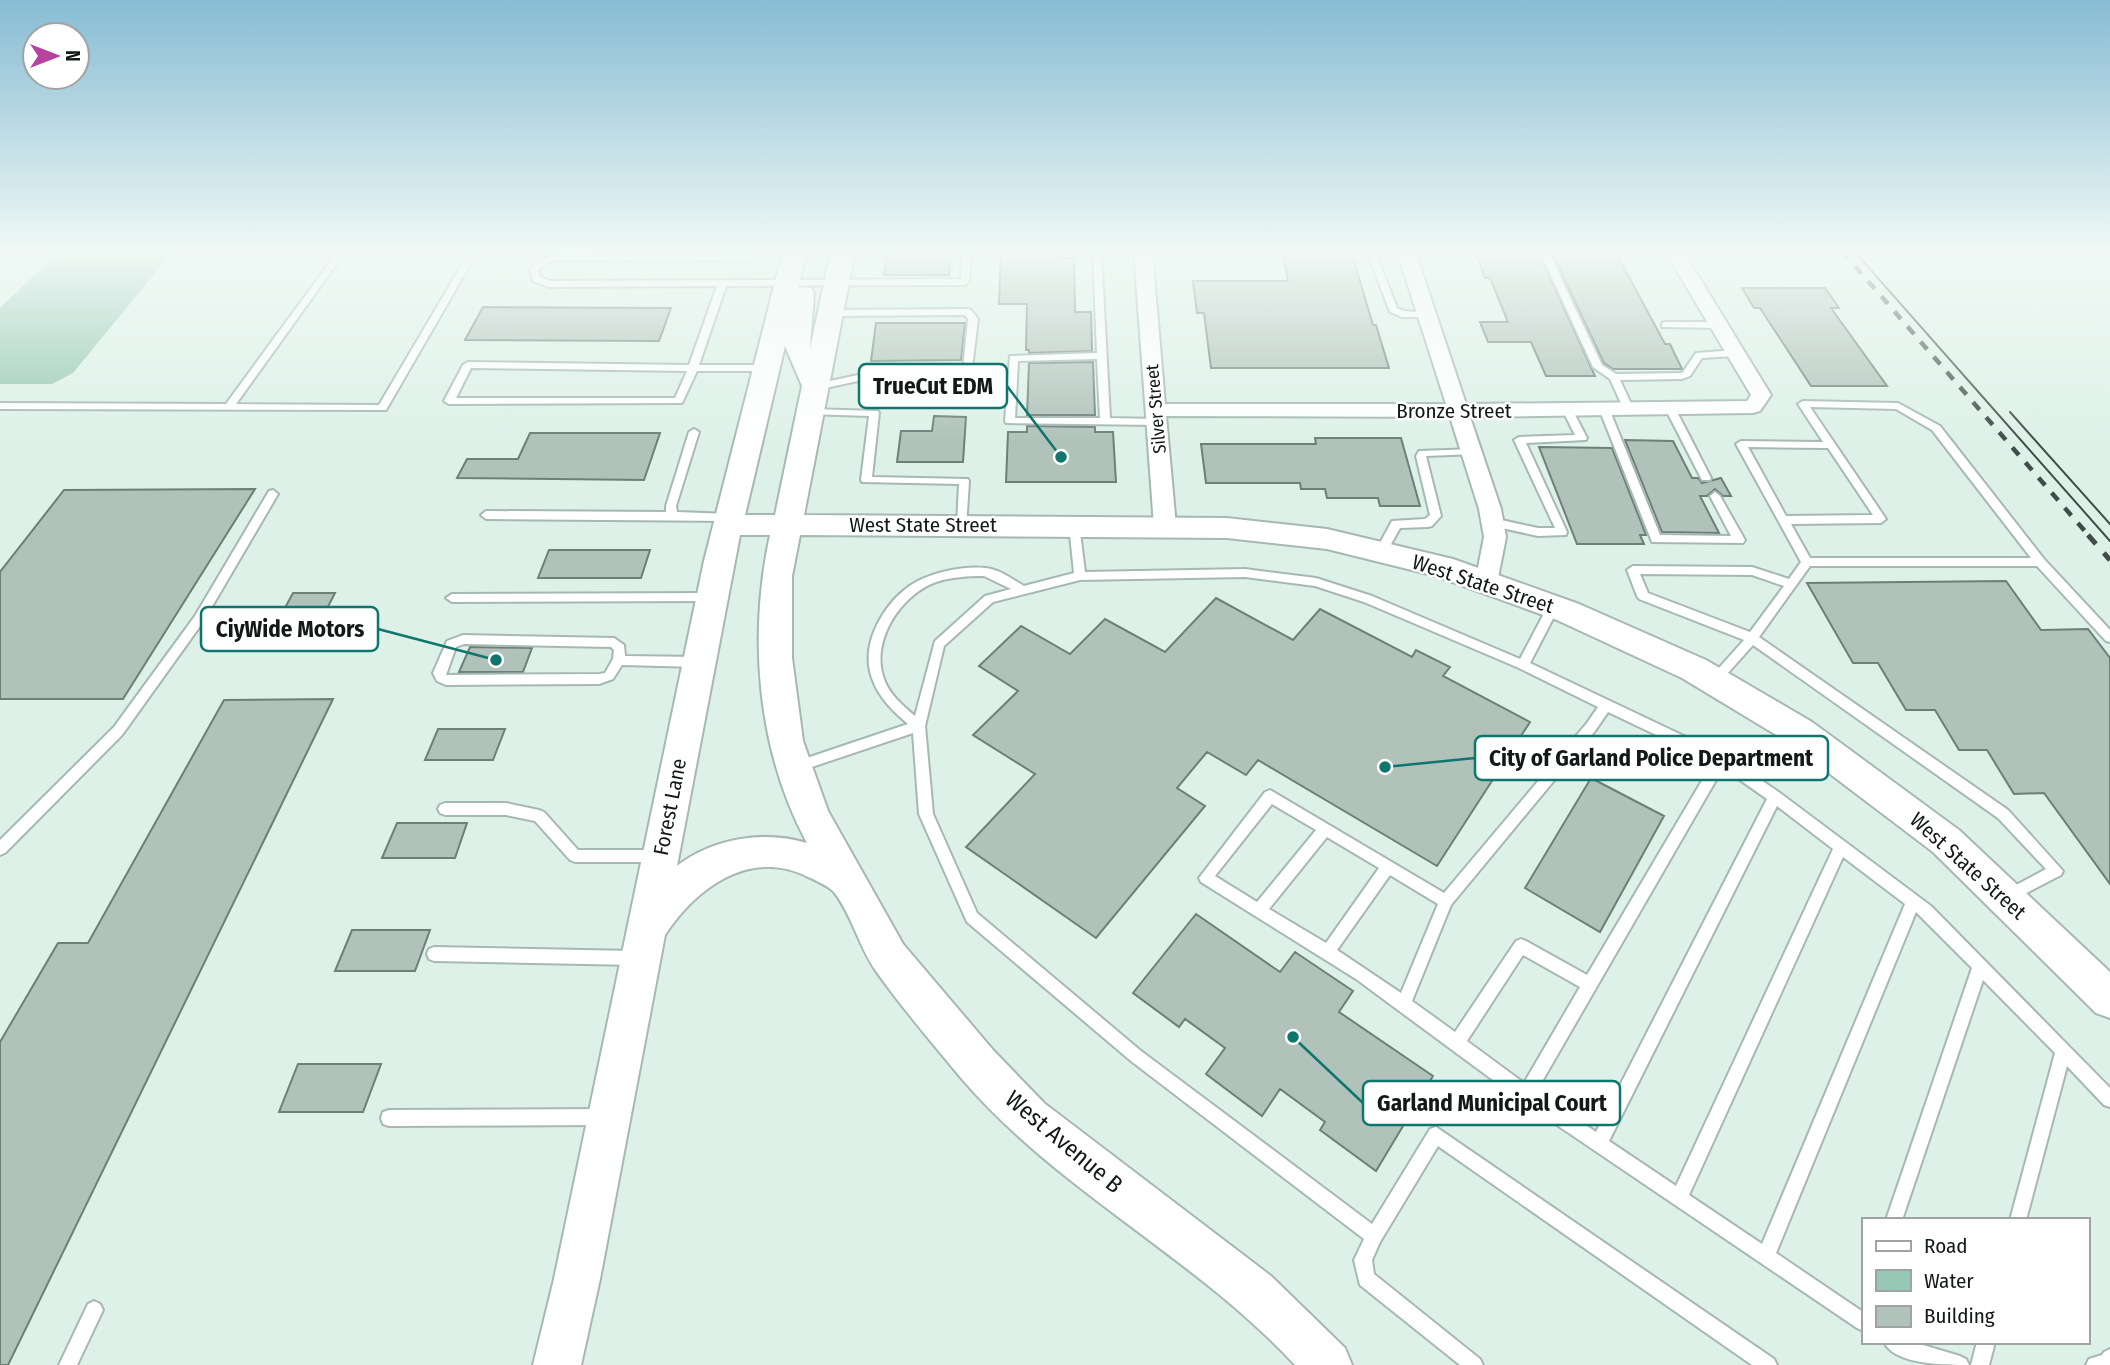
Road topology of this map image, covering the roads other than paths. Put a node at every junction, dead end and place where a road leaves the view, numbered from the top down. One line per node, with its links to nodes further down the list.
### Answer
1 (296, 315): 23 (lane)
2 (437, 315): 23 (lane)
3 (711, 315): 18 (lane)
4 (780, 315): 19 (main road, Forest Lane)
5 (801, 315): 21 (main road)
6 (831, 315): 21 (main road)
7 (970, 315): 21 (lane)
8 (1100, 315): 17 (lane)
9 (1148, 315): 29 (street, Silver Street)
10 (1420, 315): 11 (lane)
11 (1428, 315): 24 (street)
12 (1574, 315): 20 (lane)
13 (1712, 315): 15 (street)
14 (1665, 325): 15 (lane)
15 (1718, 325): 16 (street)
16 (1735, 353): 20 (lane); 26 (street, Bronze Street)
17 (1102, 356): 30 (lane); 30 (lane)
18 (692, 368): 18 (lane); 19 (lane)
19 (766, 368): 40 (main road, Forest Lane)
20 (1614, 377): 25 (lane)
21 (814, 399): 42 (lane); 44 (main road)
22 (0, 406): 23 (lane)
23 (229, 408)
24 (1459, 410): 27 (street, Bronze Street); 29 (street, Bronze Street); 33 (street)
25 (1629, 410): 26 (street, Bronze Street); 28 (street, Bronze Street)
26 (1671, 410): 34 (lane)
27 (1568, 411): 28 (street, Bronze Street); 41 (lane)
28 (1605, 411): 36 (lane)
29 (1156, 416): 30 (lane); 45 (street, Silver Street)
30 (1105, 421)
31 (694, 432): 38 (lane)
32 (1831, 445): 39 (lane); 39 (lane); 48 (lane)
33 (1472, 453): 41 (street); 46 (lane)
34 (1706, 478)
35 (273, 494): 70 (lane)
36 (1715, 496)
37 (486, 515): 38 (lane)
38 (672, 516): 40 (lane)
39 (1783, 520): 47 (lane)
40 (729, 522): 44 (main road, West State Street); 53 (main road, Forest Lane)
41 (1492, 523): 50 (street)
42 (962, 525): 43 (main road, West State Street); 44 (main road, West State Street)
43 (1073, 525): 45 (main road, West State Street); 49 (lane)
44 (789, 526): 65 (main road)
45 (1165, 526): 46 (main road, West State Street)
46 (1381, 552): 50 (main road, West State Street)
47 (1807, 562): 48 (lane); 51 (lane)
48 (2040, 562): 57 (lane)
49 (1080, 576): 52 (lane); 60 (lane)
50 (1486, 583): 55 (main road, West State Street)
51 (1791, 584): 56 (lane); 56 (lane)
52 (1023, 591): 63 (lane); 63 (lane)
53 (712, 597): 54 (lane); 59 (main road, Forest Lane)
54 (452, 598)
55 (1553, 607): 60 (lane); 61 (main road, West State Street)
56 (1752, 638): 61 (lane); 74 (lane)
57 (2110, 638)
58 (619, 660): 58 (lane); 59 (lane)
59 (699, 662): 71 (main road, Forest Lane)
60 (1523, 665): 62 (lane)
61 (1714, 681): 74 (main road, West State Street)
62 (1606, 705): 64 (lane); 75 (lane)
63 (919, 726): 65 (lane); 95 (lane)
64 (1721, 760): 66 (lane); 82 (lane)
65 (794, 767): 73 (main road)
66 (1775, 797): 69 (lane); 91 (lane)
67 (445, 810): 71 (lane)
68 (1325, 829): 72 (lane); 77 (lane); 77 (lane)
69 (1841, 847): 76 (lane); 92 (lane)
70 (0, 849)
71 (660, 856): 78 (main road, Forest Lane)
72 (1388, 866): 75 (lane); 79 (lane)
73 (845, 878): 78 (main road); 103 (main road, West Avenue B)
74 (2005, 897): 83 (main road, West State Street)
75 (1446, 901): 84 (lane)
76 (1913, 902): 81 (lane); 96 (lane)
77 (1259, 910): 79 (lane)
78 (641, 947): 80 (lane); 89 (main road, Forest Lane)
79 (1326, 953): 84 (lane)
80 (433, 954)
81 (1980, 967): 86 (lane); 93 (lane)
82 (1590, 985): 85 (lane); 87 (lane)
83 (2110, 999)
84 (1403, 1005): 85 (lane)
85 (1456, 1044): 87 (lane)
86 (2063, 1051): 88 (lane); 94 (lane)
87 (1525, 1094): 91 (lane)
88 (2110, 1099)
89 (608, 1117): 90 (lane); 102 (main road, Forest Lane)
90 (389, 1118)
91 (1599, 1144): 92 (lane)
92 (1679, 1198): 96 (lane)
93 (1895, 1218)
94 (2019, 1218)
95 (1374, 1236): 104 (lane); 105 (lane)
96 (1766, 1256): 98 (lane)
97 (94, 1310): 101 (lane)
98 (1862, 1317)
99 (1896, 1344): 106 (lane)
100 (1985, 1344): 107 (lane)
101 (68, 1365)
102 (557, 1365)
103 (1328, 1365)
104 (1474, 1365)
105 (1768, 1365)
106 (1960, 1365)
107 (1980, 1365)

